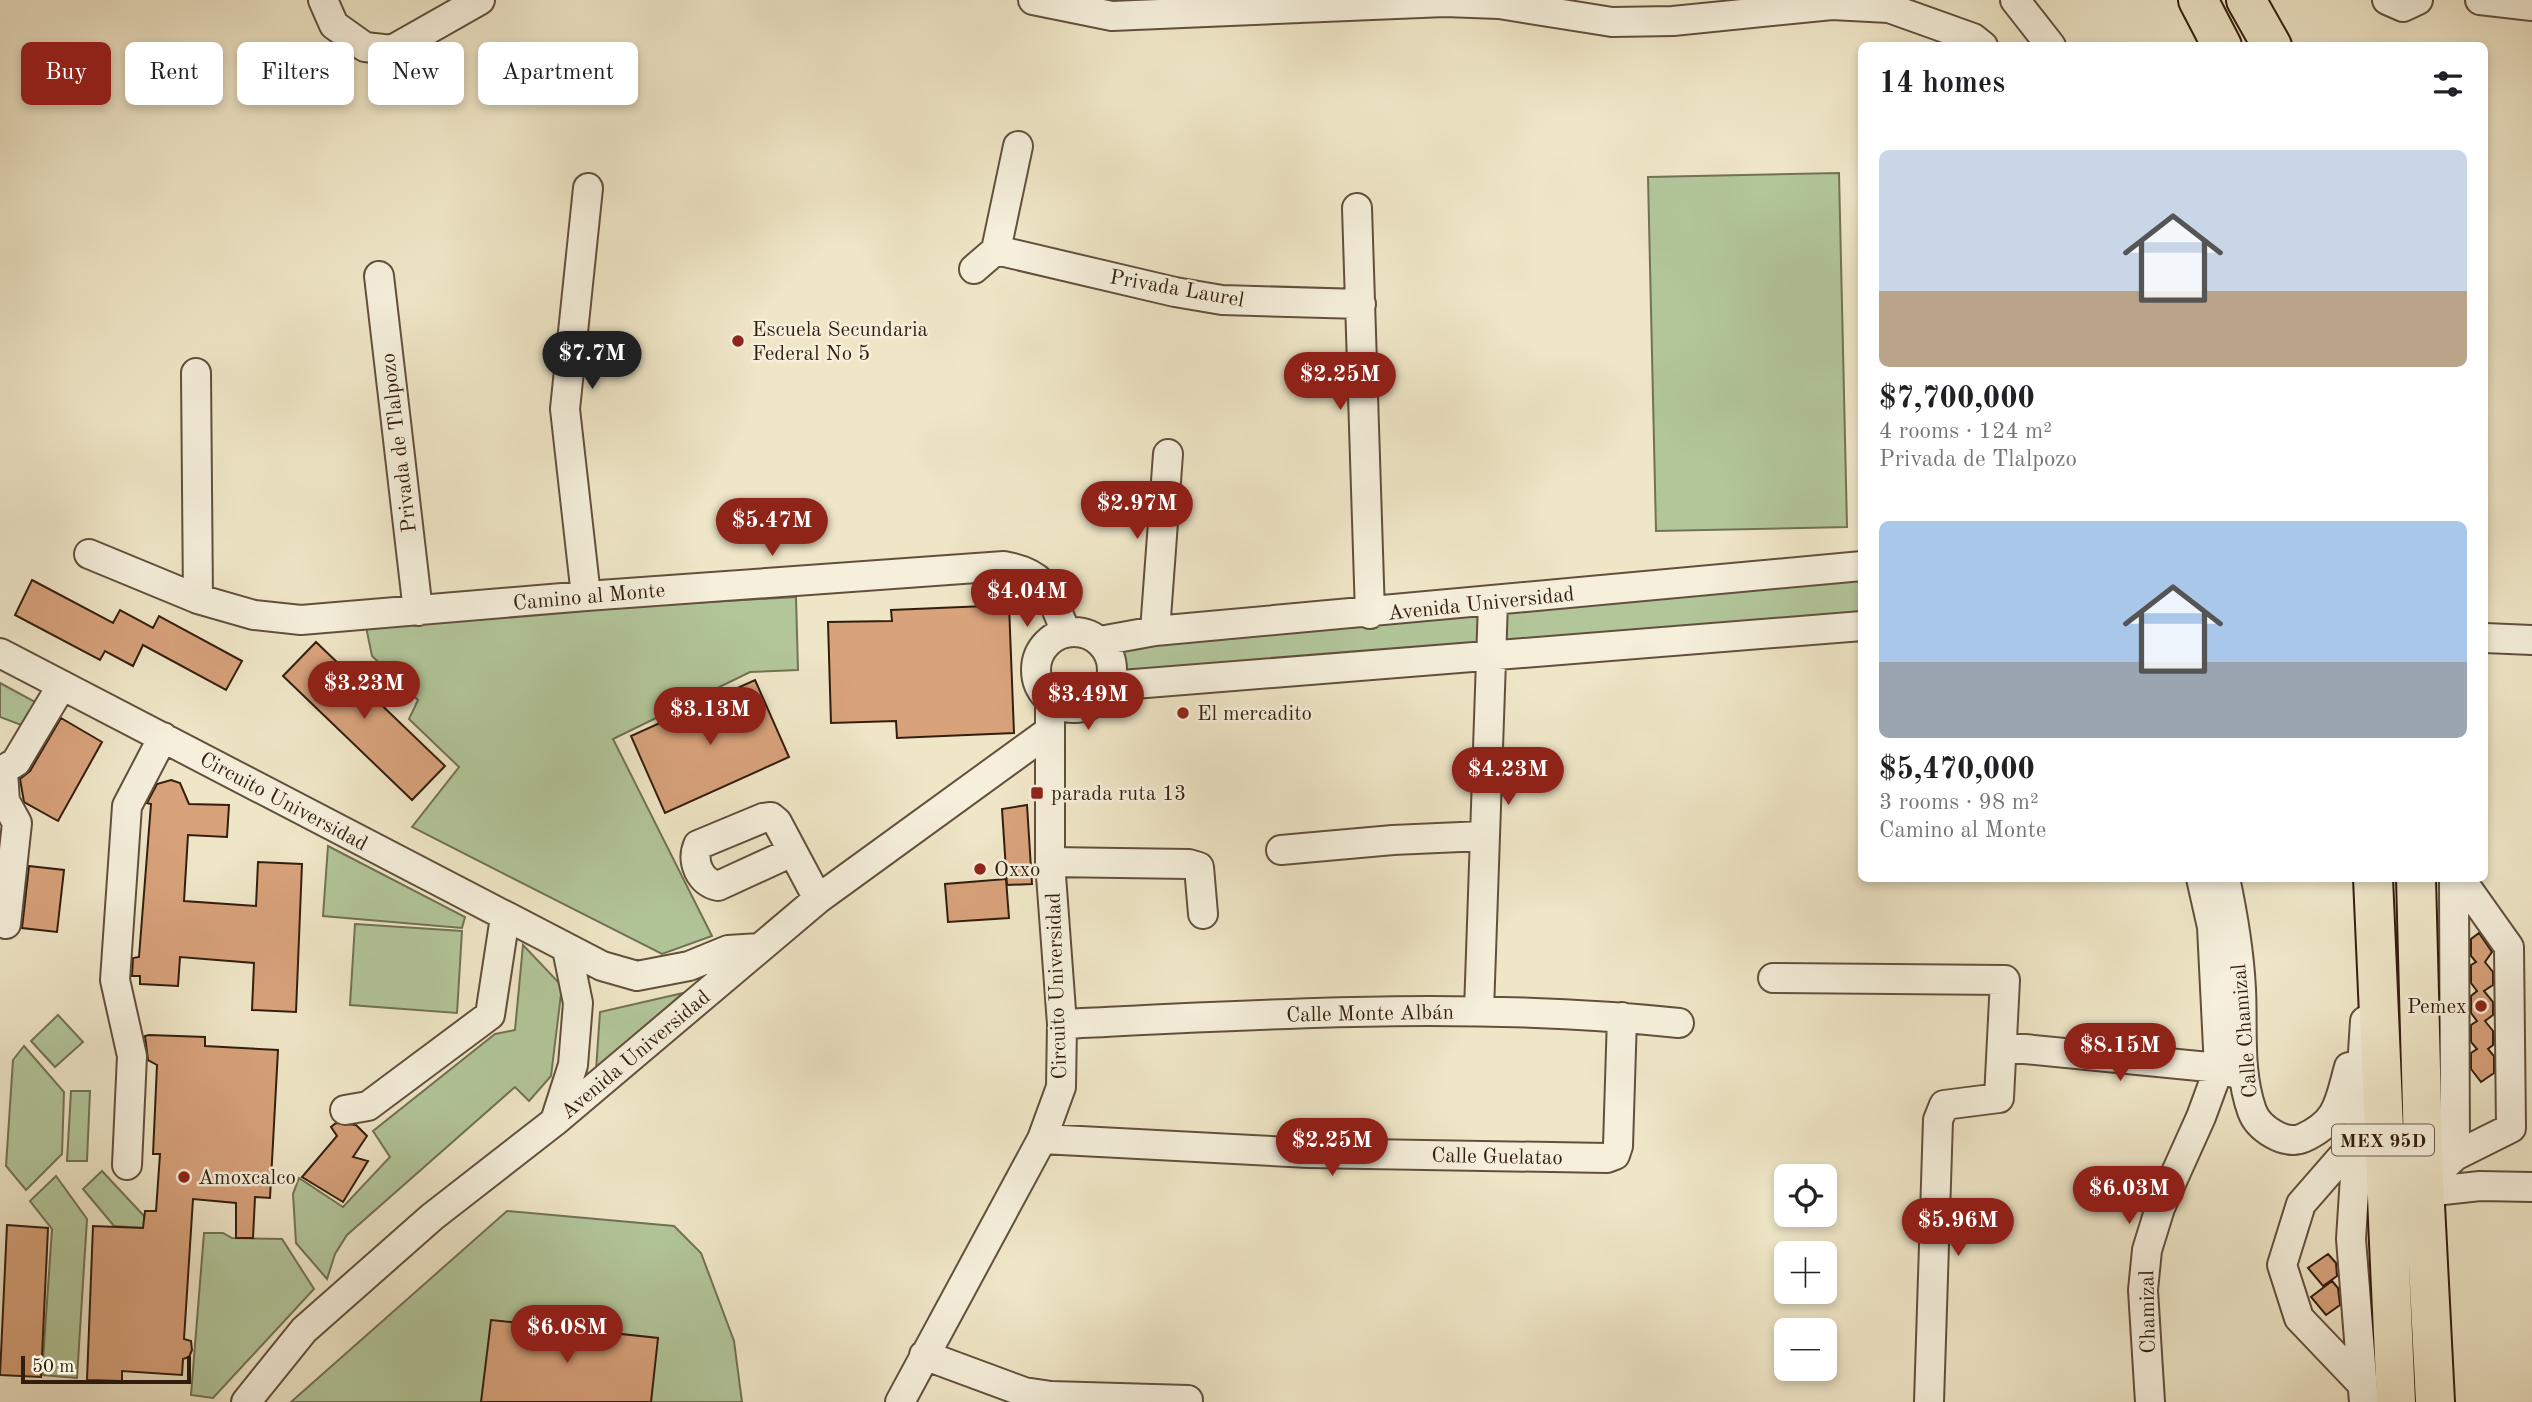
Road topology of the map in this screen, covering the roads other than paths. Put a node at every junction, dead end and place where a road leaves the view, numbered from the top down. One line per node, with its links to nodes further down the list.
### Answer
1 (323, 0): 2 (street)
2 (480, 0)
3 (1033, 0): 13 (street)
4 (2015, 0): 16 (street)
5 (2198, 0): 17 (highway)
6 (2246, 0): 18 (highway)
7 (2387, 0): 8 (street)
8 (2418, 0)
9 (2480, 0): 12 (street)
10 (1445, 1): 13 (street); 14 (street)
11 (1892, 4): 14 (street); 15 (street)
12 (2532, 6)
13 (1202, 7)
14 (1673, 11)
15 (1978, 42)
16 (2048, 42)
17 (2220, 42)
18 (2270, 42)
19 (1018, 146): 22 (street)
20 (588, 188): 30 (street)
21 (1357, 208): 25 (street)
22 (996, 250): 23 (street); 25 (street, Privada Laurel)
23 (974, 269)
24 (379, 276): 33 (street, Privada de Tlalpozo)
25 (1361, 304): 34 (street)
26 (196, 373): 31 (street)
27 (1168, 454): 36 (street)
28 (89, 554): 31 (street, Camino al Monte)
29 (1858, 566): 32 (street, Avenida Universidad)
30 (586, 596): 33 (street, Camino al Monte); 37 (street, Camino al Monte)
31 (198, 599): 33 (street, Camino al Monte)
32 (1493, 602): 34 (street, Avenida Universidad); 42 (street)
33 (418, 611)
34 (1370, 614): 36 (street, Avenida Universidad)
35 (1858, 626): 42 (street)
36 (1154, 631): 40 (street, Avenida Universidad)
37 (1066, 632): 40 (street); 45 (street)
38 (2488, 638): 39 (street)
39 (2532, 640)
40 (1100, 641): 44 (street)
41 (0, 653): 43 (street, Circuito Universidad)
42 (1491, 658): 44 (street); 49 (street)
43 (62, 685): 47 (street, Circuito Universidad); 48 (street)
44 (1110, 686): 45 (street)
45 (1050, 700): 46 (street, Circuito Universidad)
46 (1048, 732): 52 (street, Circuito Universidad); 59 (street, Avenida Universidad)
47 (163, 737): 61 (street, Circuito Universidad); 78 (street)
48 (2, 772): 62 (street)
49 (1483, 836): 50 (street); 66 (street)
50 (1281, 850)
51 (792, 852): 59 (street)
52 (1050, 862): 60 (street); 69 (street, Circuito Universidad)
53 (2202, 882): 72 (street, Calle Chamizal)
54 (2226, 882): 72 (street, Calle Chamizal)
55 (2416, 882): 80 (highway, MEX 95D)
56 (2454, 882): 77 (street)
57 (2463, 882): 77 (street)
58 (2373, 894): 70 (street); 88 (highway, MEX 95D)
59 (818, 899): 63 (street, Avenida Universidad)
60 (1203, 914)
61 (505, 917): 64 (street, Circuito Universidad); 73 (street)
62 (6, 924)
63 (761, 947): 64 (street, Circuito Universidad); 74 (street, Avenida Universidad)
64 (567, 949): 74 (street)
65 (1773, 978): 71 (street)
66 (1479, 1012): 67 (street, Calle Monte Albán); 69 (street, Calle Monte Albán)
67 (1622, 1017): 68 (street, Calle Monte Albán); 75 (street, Calle Guelatao)
68 (1678, 1023)
69 (1062, 1024): 75 (street, Circuito Universidad)
70 (2364, 1025): 72 (street, Calle Chamizal); 76 (street)
71 (2004, 1047): 72 (street); 86 (street)
72 (2231, 1072): 87 (street, Chamizal)
73 (345, 1110)
74 (554, 1122): 84 (street, Avenida Universidad)
75 (1042, 1139): 81 (street, Circuito Universidad)
76 (2355, 1142): 82 (street); 82 (street)
77 (2455, 1156): 80 (street)
78 (127, 1165)
79 (2532, 1187): 80 (street)
80 (2425, 1188): 89 (highway, MEX 95D)
81 (925, 1355): 83 (street); 85 (street, Circuito Universidad)
82 (2362, 1393)
83 (1188, 1400)
84 (246, 1402)
85 (900, 1402)
86 (1929, 1402)
87 (2150, 1402)
88 (2396, 1402)
89 (2435, 1402)

